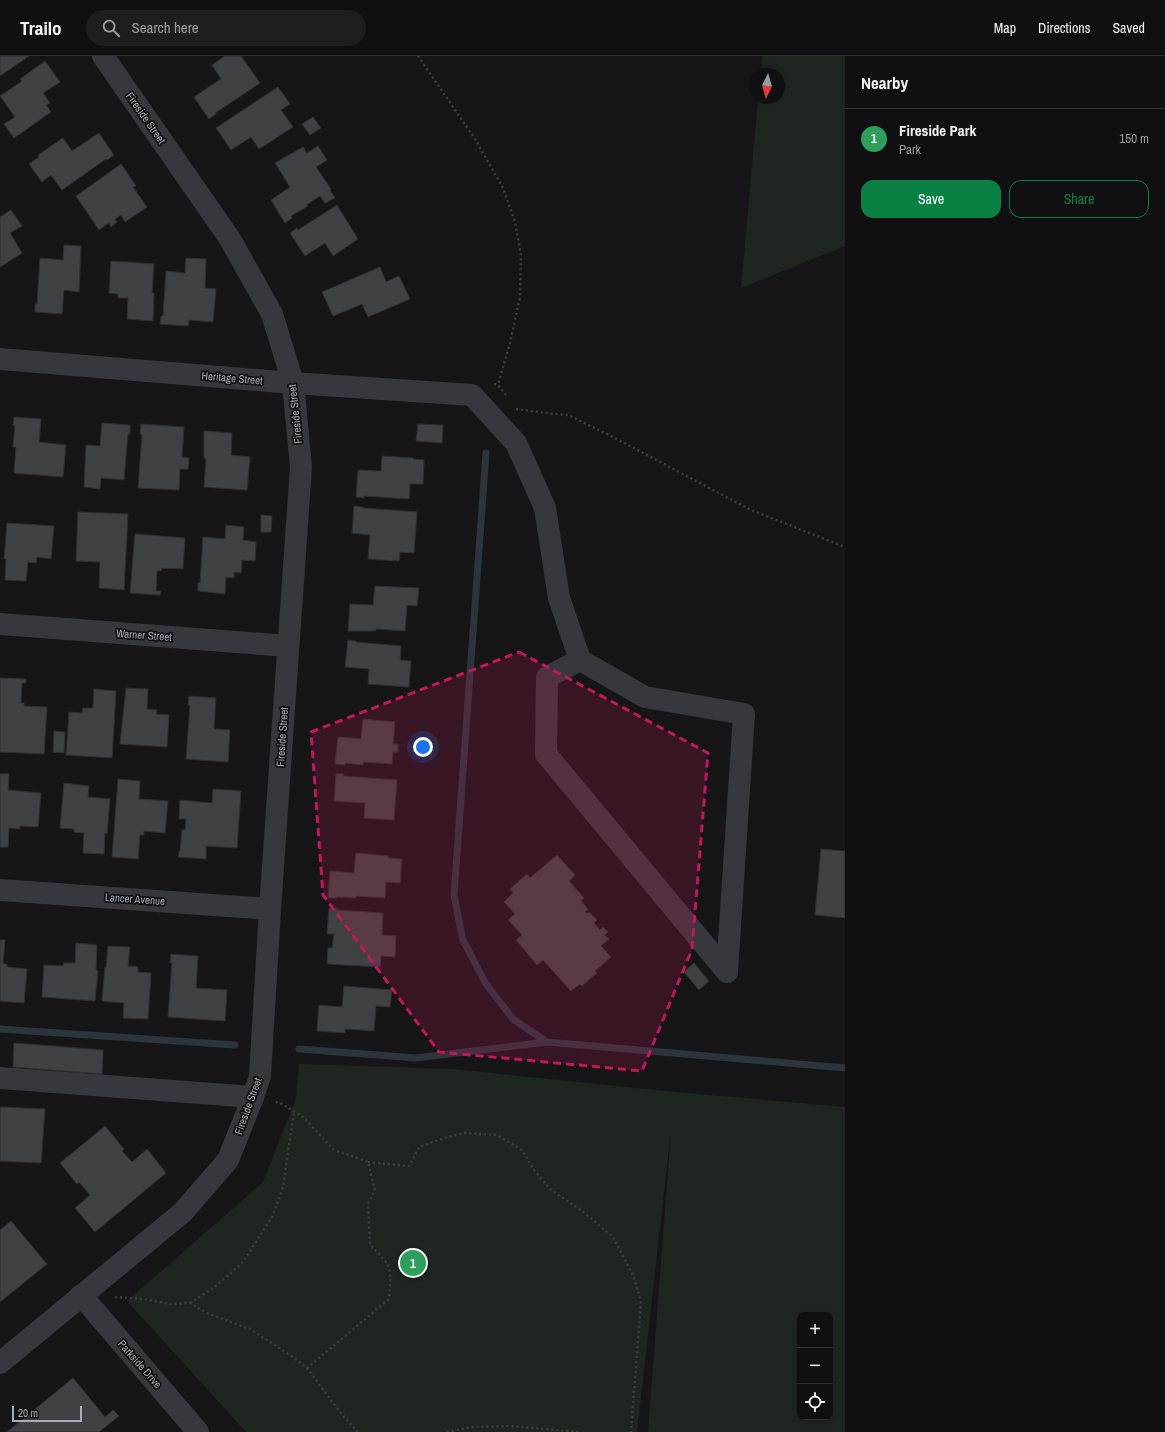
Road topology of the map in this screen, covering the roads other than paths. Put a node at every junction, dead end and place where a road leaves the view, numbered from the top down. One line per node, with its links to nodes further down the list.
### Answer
1 (103, 56): 3 (street, Fireside Street)
2 (0, 359): 3 (street, Heritage Street)
3 (293, 383): 5 (street, Fireside Street); 6 (street, Heritage Street)
4 (0, 624): 5 (street, Warner Street)
5 (288, 646): 8 (street, Fireside Street)
6 (580, 660): 6 (street)
7 (0, 890): 8 (street, Lancer Avenue)
8 (270, 909): 10 (street, Fireside Street)
9 (0, 1078): 10 (street)
10 (253, 1096): 11 (street, Fireside Street)
11 (81, 1295): 12 (street, Fireside Street); 13 (street, Parkside Drive)
12 (0, 1363)
13 (198, 1432)

